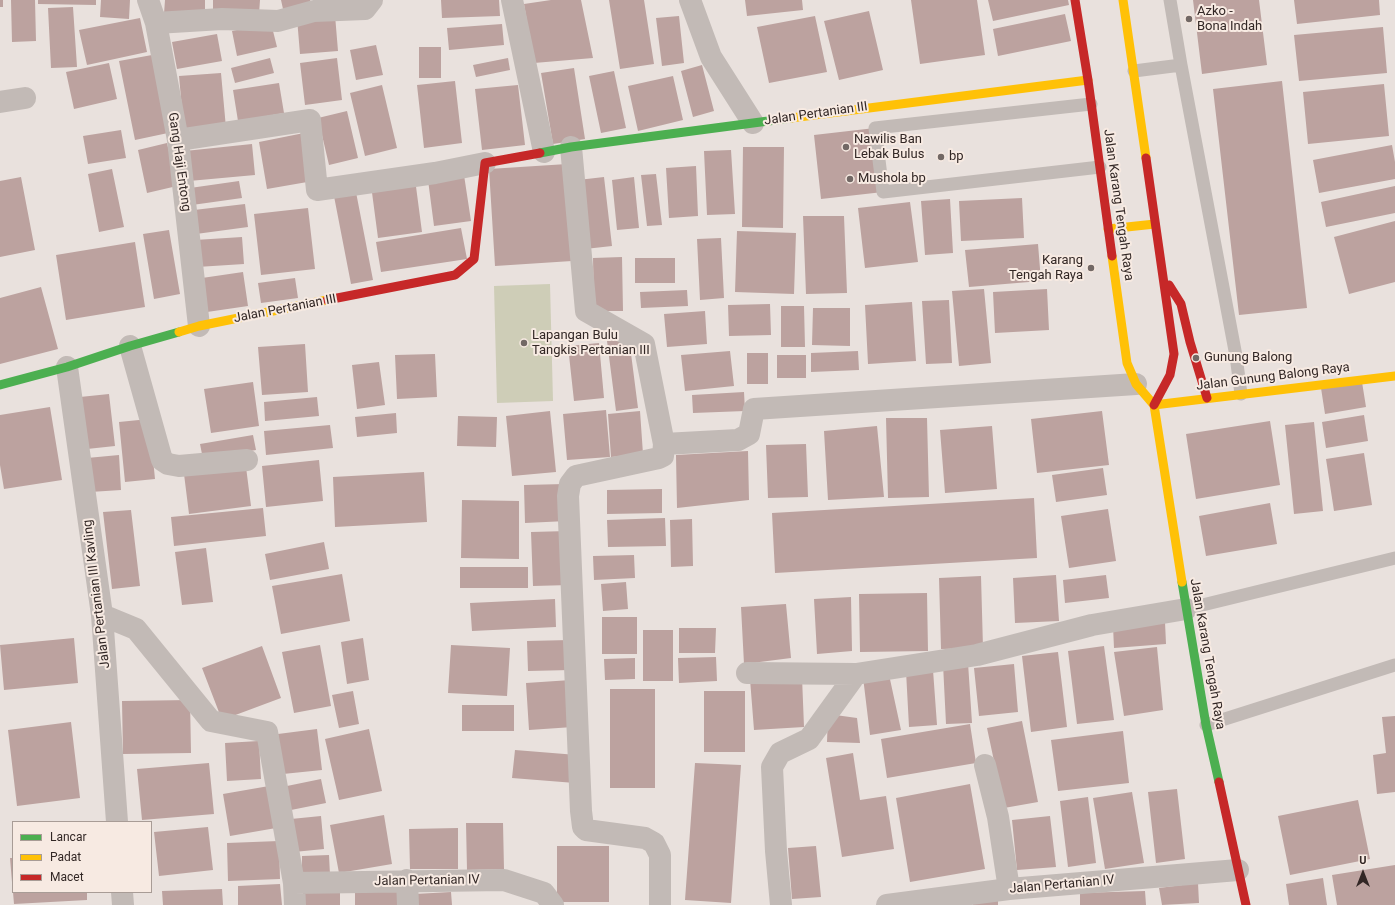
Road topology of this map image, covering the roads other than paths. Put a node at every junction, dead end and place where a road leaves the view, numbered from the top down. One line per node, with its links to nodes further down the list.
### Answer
1 (148, 0): 8 (street, Gang Haji Entong)
2 (372, 0): 8 (street)
3 (512, 0): 18 (street)
4 (690, 0): 15 (street)
5 (1075, 0): 11 (main road, Jalan Karang Tengah Raya)
6 (1123, 0): 10 (main road)
7 (1170, 0): 9 (lane)
8 (156, 23): 16 (street, Gang Haji Entong)
9 (1181, 65): 10 (lane); 30 (lane)
10 (1134, 71): 21 (main road)
11 (1088, 80): 14 (main road, Jalan Karang Tengah Raya); 15 (main road, Jalan Pertanian III)
12 (25, 98): 13 (street)
13 (0, 102)
14 (1091, 104): 20 (main road, Jalan Karang Tengah Raya); 20 (lane)
15 (753, 123): 17 (main road, Jalan Pertanian III)
16 (178, 140): 19 (street, Jalan Pertanian III); 24 (street, Gang Haji Entong)
17 (571, 147): 18 (main road, Jalan Pertanian III); 33 (street)
18 (544, 152): 19 (main road, Jalan Pertanian III)
19 (485, 164): 24 (main road, Jalan Pertanian III)
20 (1100, 167): 22 (main road, Jalan Karang Tengah Raya)
21 (1155, 224): 22 (main road); 23 (main road)
22 (1108, 229): 28 (main road, Jalan Karang Tengah Raya)
23 (1162, 274): 31 (main road); 32 (main road)
24 (199, 326): 25 (main road, Jalan Pertanian III)
25 (130, 346): 26 (main road, Jalan Pertanian III); 34 (street)
26 (68, 367): 29 (main road, Jalan Pertanian III); 37 (street, Jalan Pertanian III Kavling)
27 (1395, 376): 30 (main road, Jalan Gunung Balong Raya)
28 (1136, 384): 32 (main road, Jalan Karang Tengah Raya); 33 (street)
29 (0, 385)
30 (1241, 394): 31 (main road, Jalan Gunung Balong Raya)
31 (1207, 398): 32 (main road, Jalan Gunung Balong Raya)
32 (1154, 405): 36 (main road, Jalan Karang Tengah Raya)
33 (664, 444): 53 (street)
34 (247, 460)
35 (1395, 558): 36 (lane)
36 (1186, 609): 40 (street); 41 (main road, Jalan Karang Tengah Raya)
37 (102, 615): 43 (street, Jalan Pertanian III Kavling); 46 (street)
38 (1395, 665): 41 (lane)
39 (747, 673): 40 (street)
40 (856, 674): 54 (street)
41 (1206, 725): 44 (main road, Jalan Karang Tengah Raya)
42 (985, 765): 47 (street)
43 (117, 821)
44 (1238, 870): 47 (street, Jalan Pertanian IV); 56 (main road, Jalan Karang Tengah Raya)
45 (407, 880): 46 (street, Jalan Pertanian IV); 51 (street); 52 (street, Jalan Pertanian IV)
46 (294, 883): 50 (street)
47 (1009, 889): 55 (street, Jalan Pertanian IV)
48 (122, 893): 49 (street)
49 (123, 905)
50 (296, 905)
51 (408, 905)
52 (553, 905)
53 (660, 905)
54 (781, 905)
55 (886, 905)
56 (1246, 905)

